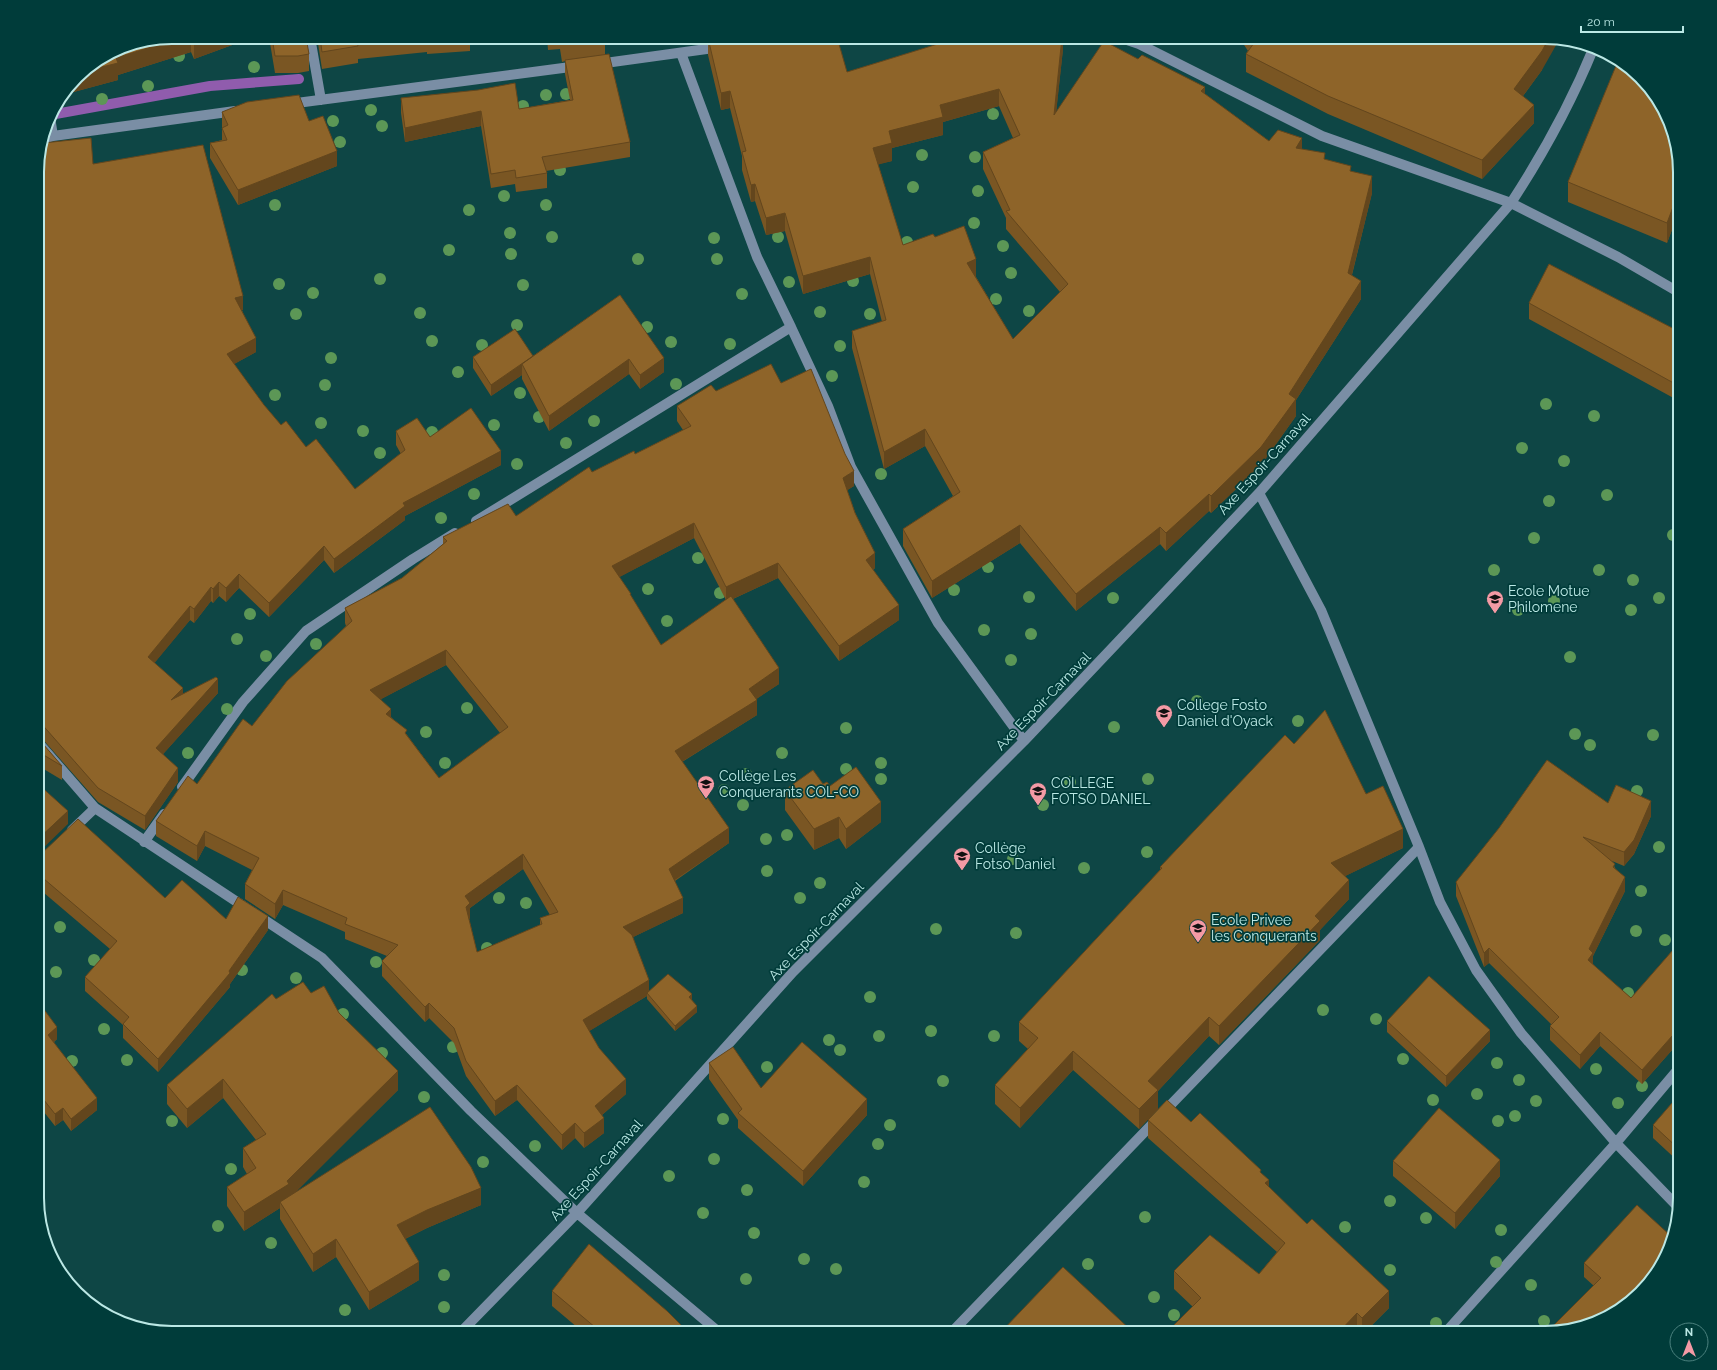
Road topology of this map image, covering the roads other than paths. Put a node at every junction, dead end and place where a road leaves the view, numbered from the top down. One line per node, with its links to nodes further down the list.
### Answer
1 (311, 44): 6 (street)
2 (1146, 44): 10 (street)
3 (735, 46): 4 (street)
4 (681, 53): 6 (street); 12 (street)
5 (1592, 53): 10 (street, Axe Espoir-Carnaval)
6 (321, 100): 7 (street)
7 (282, 105)
8 (242, 110): 9 (street)
9 (49, 137)
10 (1511, 202): 11 (street); 13 (street, Axe Espoir-Carnaval)
11 (1673, 289)
12 (791, 327): 14 (street); 18 (street)
13 (1260, 493): 14 (street, Axe Espoir-Carnaval); 19 (street)
14 (1024, 741): 23 (street, Axe Espoir-Carnaval)
15 (44, 749): 16 (street)
16 (95, 808): 17 (street); 18 (street)
17 (66, 835)
18 (144, 842): 23 (street)
19 (1419, 847): 21 (street); 26 (street)
20 (1673, 1075): 21 (street)
21 (1616, 1143): 22 (street); 27 (street)
22 (1673, 1202)
23 (577, 1213): 24 (street, Axe Espoir-Carnaval); 25 (street)
24 (467, 1326)
25 (712, 1326)
26 (958, 1326)
27 (1451, 1326)

